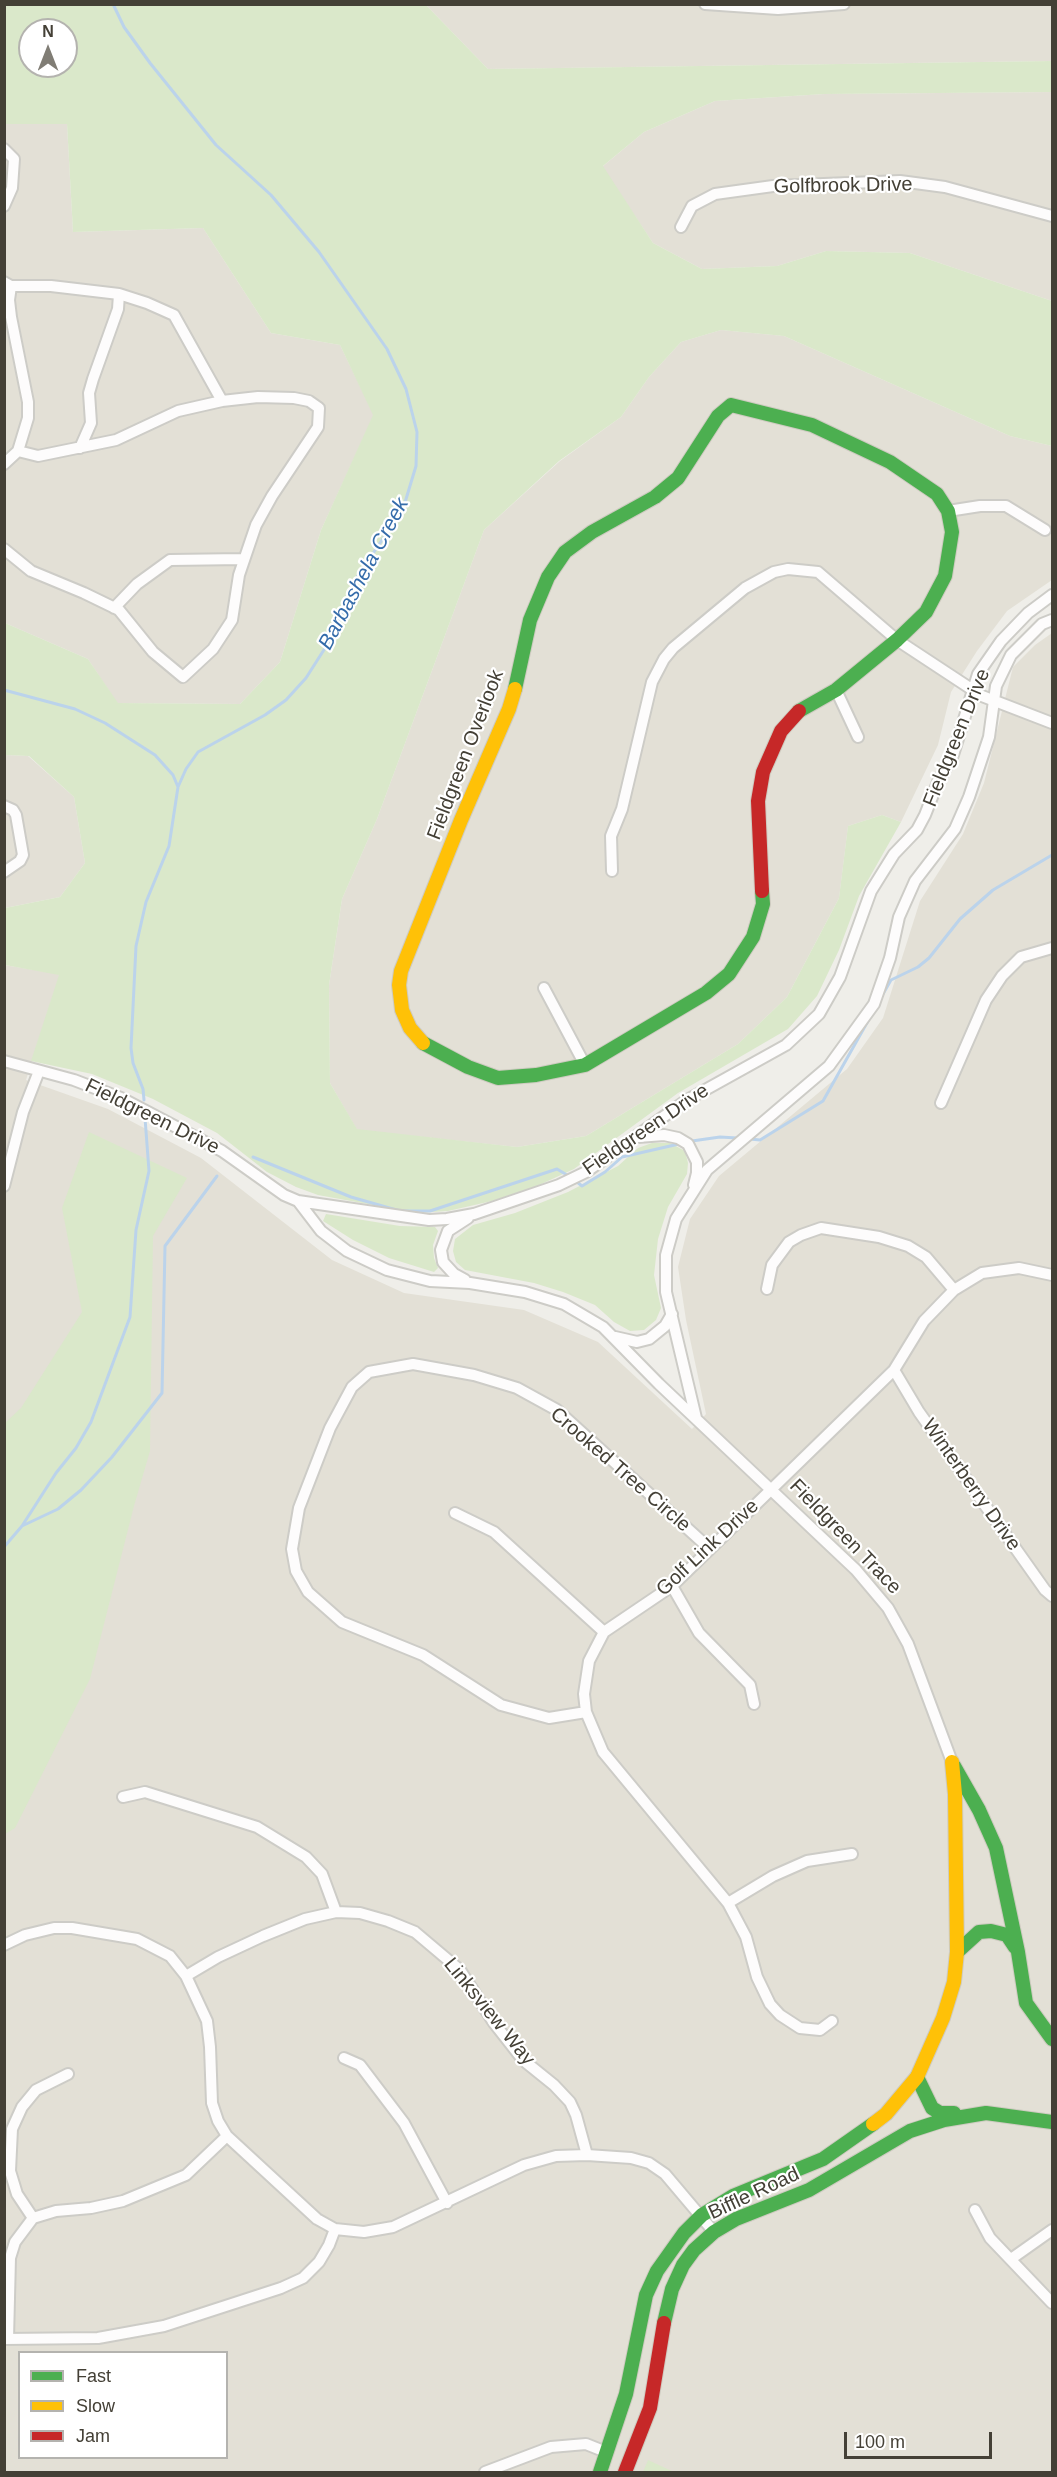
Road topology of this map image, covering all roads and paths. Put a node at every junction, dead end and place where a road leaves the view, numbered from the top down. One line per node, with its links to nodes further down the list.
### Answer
1 (705, 4): 3 (street)
2 (844, 4): 3 (street)
3 (777, 7)
4 (4, 149): 5 (street)
5 (4, 206)
6 (1053, 216): 7 (street, Golfbrook Drive)
7 (681, 227)
8 (8, 284): 9 (street); 12 (street)
9 (119, 294): 10 (street); 11 (street)
10 (222, 401): 11 (street); 17 (street)
11 (80, 448): 12 (street)
12 (18, 451): 13 (street)
13 (4, 464)
14 (948, 511): 15 (street); 21 (street, Fieldgreen Overlook); 33 (street, Fieldgreen Overlook)
15 (1045, 530)
16 (4, 549): 19 (street)
17 (243, 559): 19 (street); 19 (street)
18 (1053, 595): 23 (street, Fieldgreen Drive)
19 (114, 608)
20 (1053, 620): 24 (street, Fieldgreen Drive)
21 (897, 640): 22 (street, Fieldgreen Overlook); 23 (street); 29 (street)
22 (836, 690): 26 (street); 33 (street, Fieldgreen Overlook)
23 (973, 690): 24 (street); 36 (street, Fieldgreen Drive)
24 (993, 700): 25 (street); 38 (street, Fieldgreen Drive)
25 (1053, 723)
26 (858, 737)
27 (4, 806): 28 (street)
28 (4, 872)
29 (612, 872)
30 (1053, 948): 35 (street)
31 (544, 988): 33 (street)
32 (4, 1061): 34 (street, Fieldgreen Drive)
33 (585, 1065)
34 (39, 1071): 37 (street); 39 (street, Fieldgreen Drive)
35 (941, 1102)
36 (638, 1137): 38 (street); 40 (street, Fieldgreen Drive)
37 (4, 1186)
38 (691, 1194): 45 (street, Fieldgreen Drive)
39 (298, 1201): 40 (street, Fieldgreen Drive); 42 (street, Fieldgreen Trace)
40 (474, 1214): 42 (street)
41 (1053, 1275): 44 (street, Golf Link Drive)
42 (470, 1283): 46 (street, Fieldgreen Trace)
43 (766, 1289): 44 (street)
44 (954, 1290): 47 (street, Golf Link Drive)
45 (672, 1314): 46 (street); 48 (street, Fieldgreen Drive)
46 (612, 1336): 48 (street, Fieldgreen Trace)
47 (894, 1370): 49 (street, Golf Link Drive); 53 (street, Winterberry Drive)
48 (696, 1418): 49 (street, Fieldgreen Trace)
49 (771, 1488): 51 (street, Golf Link Drive); 57 (street, Fieldgreen Trace)
50 (455, 1513): 54 (street)
51 (710, 1549): 52 (street, Golf Link Drive); 56 (street, Crooked Tree Circle)
52 (672, 1586): 54 (street, Golf Link Drive); 55 (street)
53 (1053, 1596)
54 (604, 1632): 56 (street, Golf Link Drive)
55 (754, 1704)
56 (586, 1713): 60 (street, Golf Link Drive)
57 (952, 1762): 63 (street, Fieldgreen Trace); 64 (street)
58 (123, 1797): 61 (street)
59 (852, 1854): 60 (street)
60 (728, 1903): 66 (street, Golf Link Drive)
61 (336, 1912): 65 (street, Linksview Way); 75 (street, Linksview Way)
62 (4, 1945): 65 (street)
63 (957, 1952): 64 (street); 70 (street, Fieldgreen Trace)
64 (1018, 1952): 67 (street)
65 (186, 1976): 73 (street)
66 (832, 2020)
67 (1053, 2039)
68 (344, 2058): 76 (street)
69 (68, 2074): 79 (street)
70 (917, 2077): 71 (street); 74 (street, Fieldgreen Trace)
71 (986, 2113): 72 (street, Biffle Road); 82 (street, Biffle Road)
72 (1053, 2122)
73 (227, 2136): 79 (street); 80 (street)
74 (854, 2139): 78 (street, Biffle Road)
75 (586, 2155): 76 (street); 78 (street)
76 (447, 2203): 80 (street)
77 (975, 2210): 83 (street)
78 (702, 2216): 82 (street); 86 (street, Biffle Road)
79 (33, 2218): 85 (street)
80 (334, 2229): 85 (street)
81 (1053, 2230): 83 (street)
82 (714, 2232): 87 (street, Biffle Road)
83 (1011, 2259): 84 (street)
84 (1053, 2303)
85 (6, 2339)
86 (634, 2356): 87 (street); 88 (street, Biffle Road)
87 (657, 2360): 91 (street, Biffle Road)
88 (606, 2452): 89 (street); 90 (street, Biffle Road)
89 (485, 2472)
90 (600, 2472)
91 (625, 2472)

